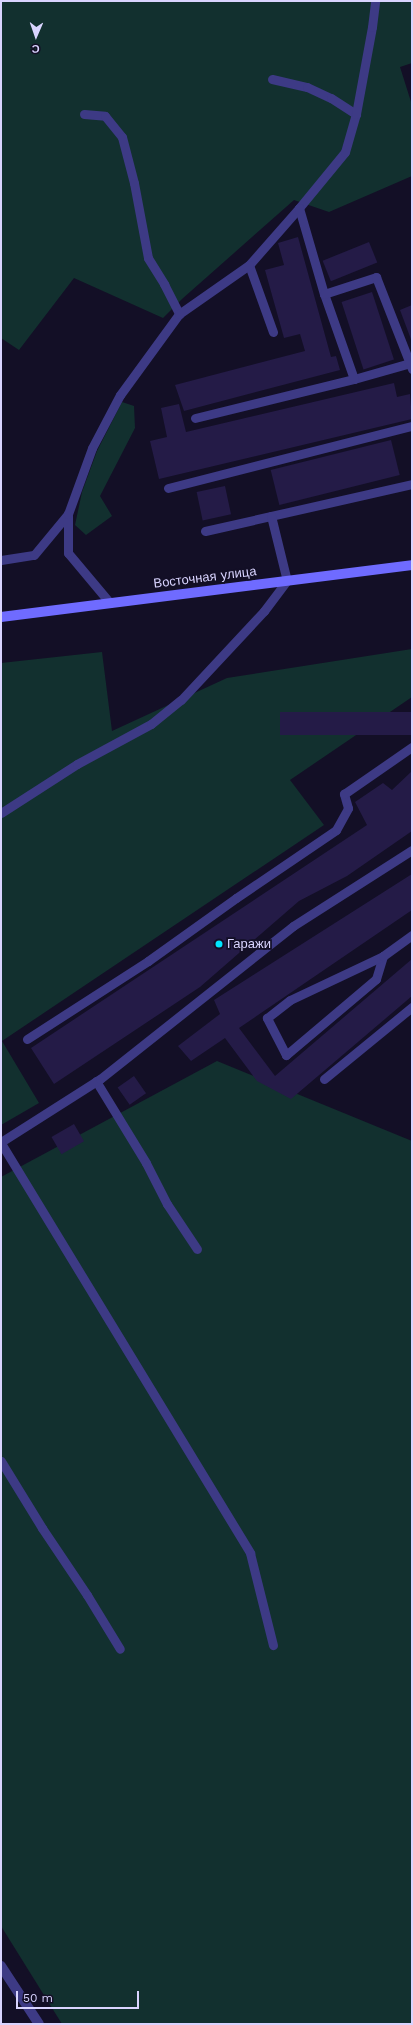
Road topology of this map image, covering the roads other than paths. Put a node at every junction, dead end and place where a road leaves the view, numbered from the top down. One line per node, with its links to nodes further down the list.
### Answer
1 (375, 1): 4 (lane)
2 (272, 79): 4 (lane)
3 (84, 114): 8 (lane)
4 (356, 114): 5 (lane)
5 (299, 208): 6 (lane); 7 (lane)
6 (249, 266): 8 (lane); 9 (lane)
7 (324, 294): 10 (lane); 11 (lane)
8 (179, 314): 16 (lane)
9 (273, 332)
10 (411, 366): 11 (lane)
11 (354, 379): 12 (lane)
12 (195, 418)
13 (412, 426): 15 (lane)
14 (412, 484): 17 (lane)
15 (168, 488)
16 (68, 514): 19 (lane); 22 (lane)
17 (271, 516): 18 (lane); 21 (lane)
18 (205, 531)
19 (1, 560)
20 (412, 565): 21 (main road, Восточная улица)
21 (287, 581): 22 (main road, Восточная улица); 25 (lane)
22 (110, 603): 23 (main road, Восточная улица)
23 (1, 617)
24 (412, 747): 30 (lane)
25 (1, 813)
26 (412, 850): 32 (lane)
27 (412, 936): 28 (lane)
28 (383, 956): 28 (lane)
29 (412, 1007): 31 (lane)
30 (26, 1040)
31 (324, 1079)
32 (96, 1081): 33 (lane); 34 (lane)
33 (1, 1142): 36 (lane)
34 (196, 1249)
35 (1, 1461): 37 (lane)
36 (273, 1644)
37 (120, 1649)
38 (1, 1966): 39 (street)
39 (39, 2024)

